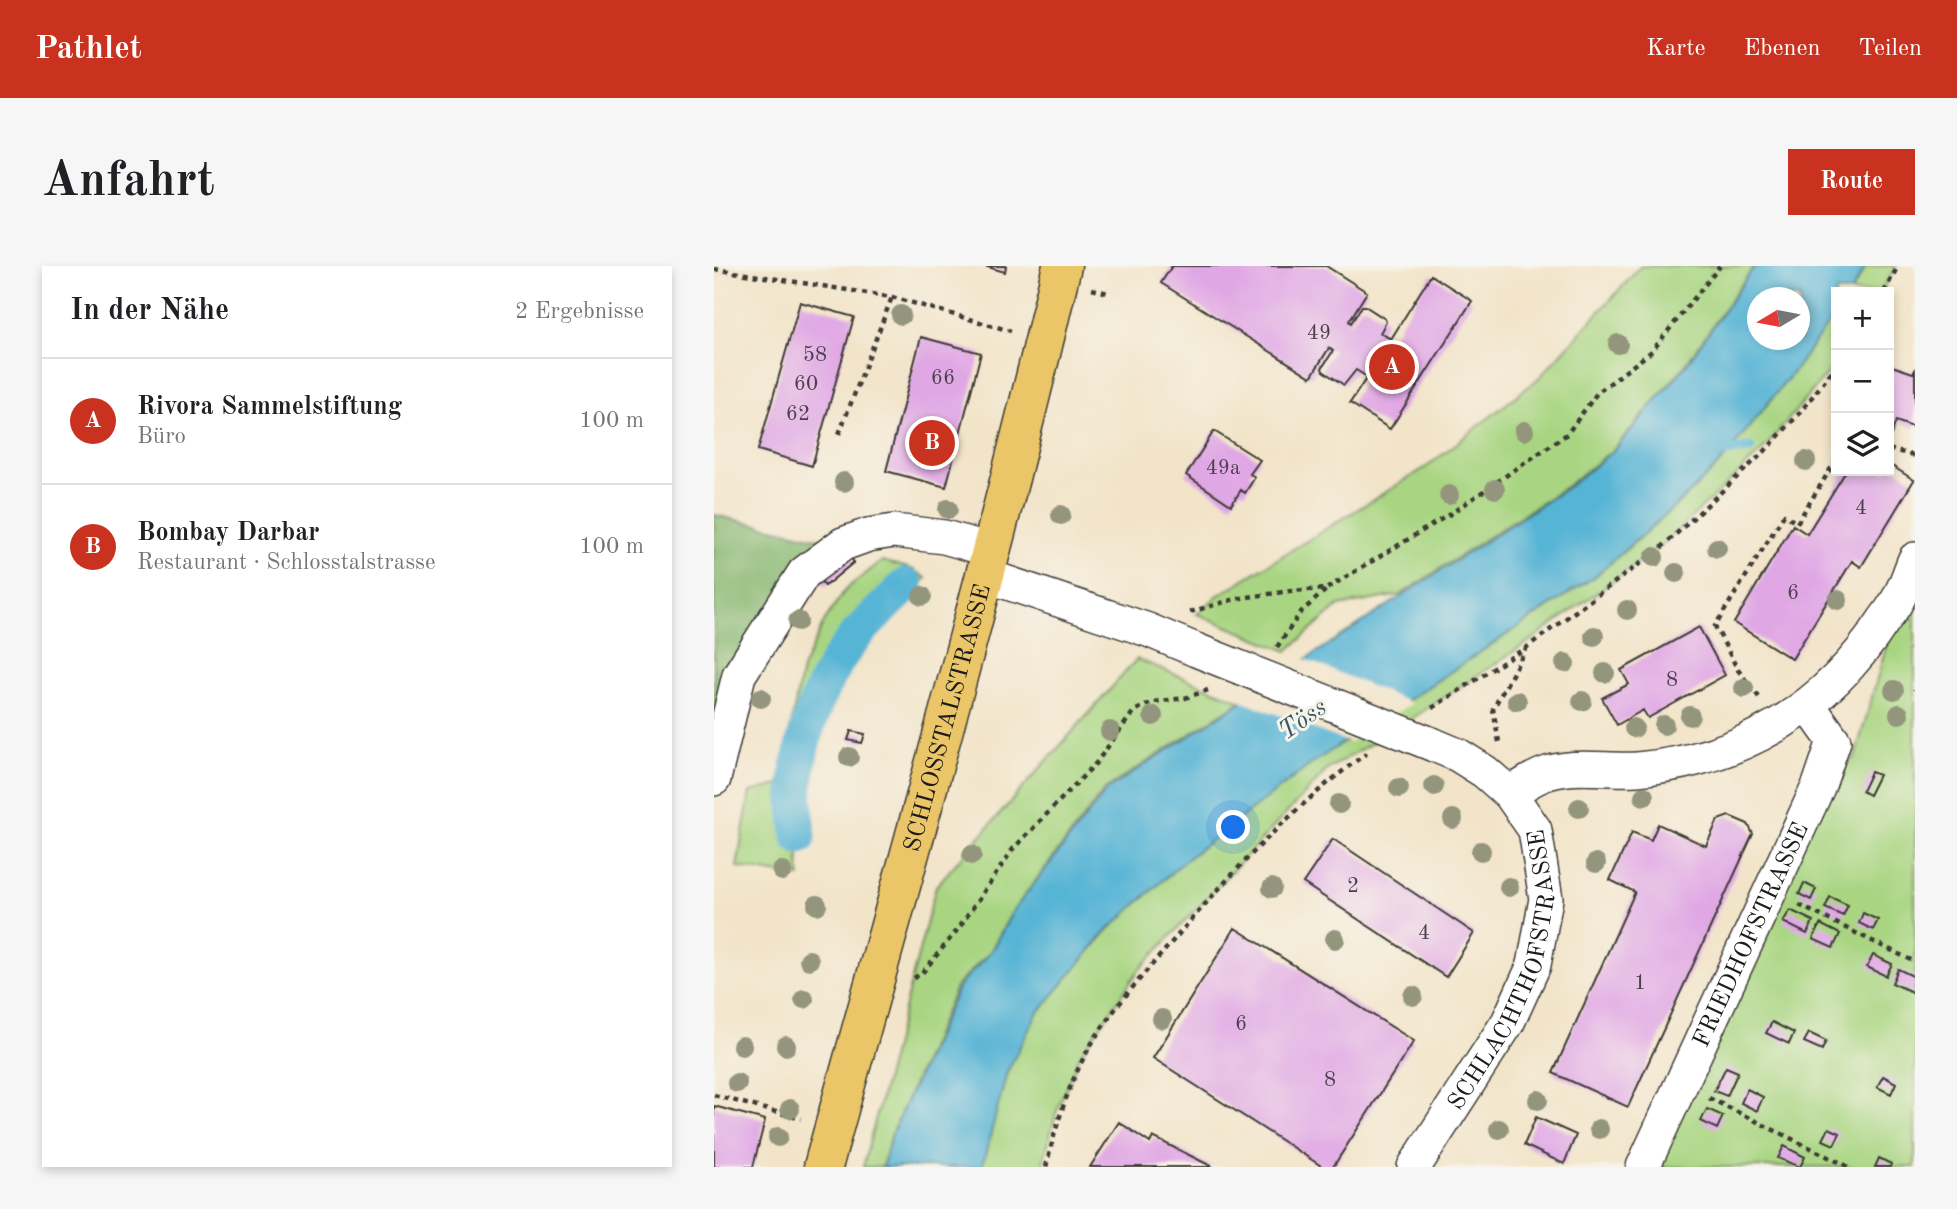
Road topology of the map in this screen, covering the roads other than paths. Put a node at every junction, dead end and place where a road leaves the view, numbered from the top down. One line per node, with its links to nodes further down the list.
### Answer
1 (1062, 266): 3 (main road, SCHLOSSTALSTRASSE)
2 (1915, 559): 4 (street)
3 (988, 563): 5 (street, SCHLACHTHOFSTRASSE); 6 (street, SCHLACHTHOFSTRASSE, bridge); 7 (main road, SCHLOSSTALSTRASSE)
4 (1809, 706): 6 (street); 9 (street, FRIEDHOFSTRASSE)
5 (714, 779)
6 (1510, 794): 8 (street, SCHLACHTHOFSTRASSE)
7 (824, 1167)
8 (1414, 1167)
9 (1643, 1167)

